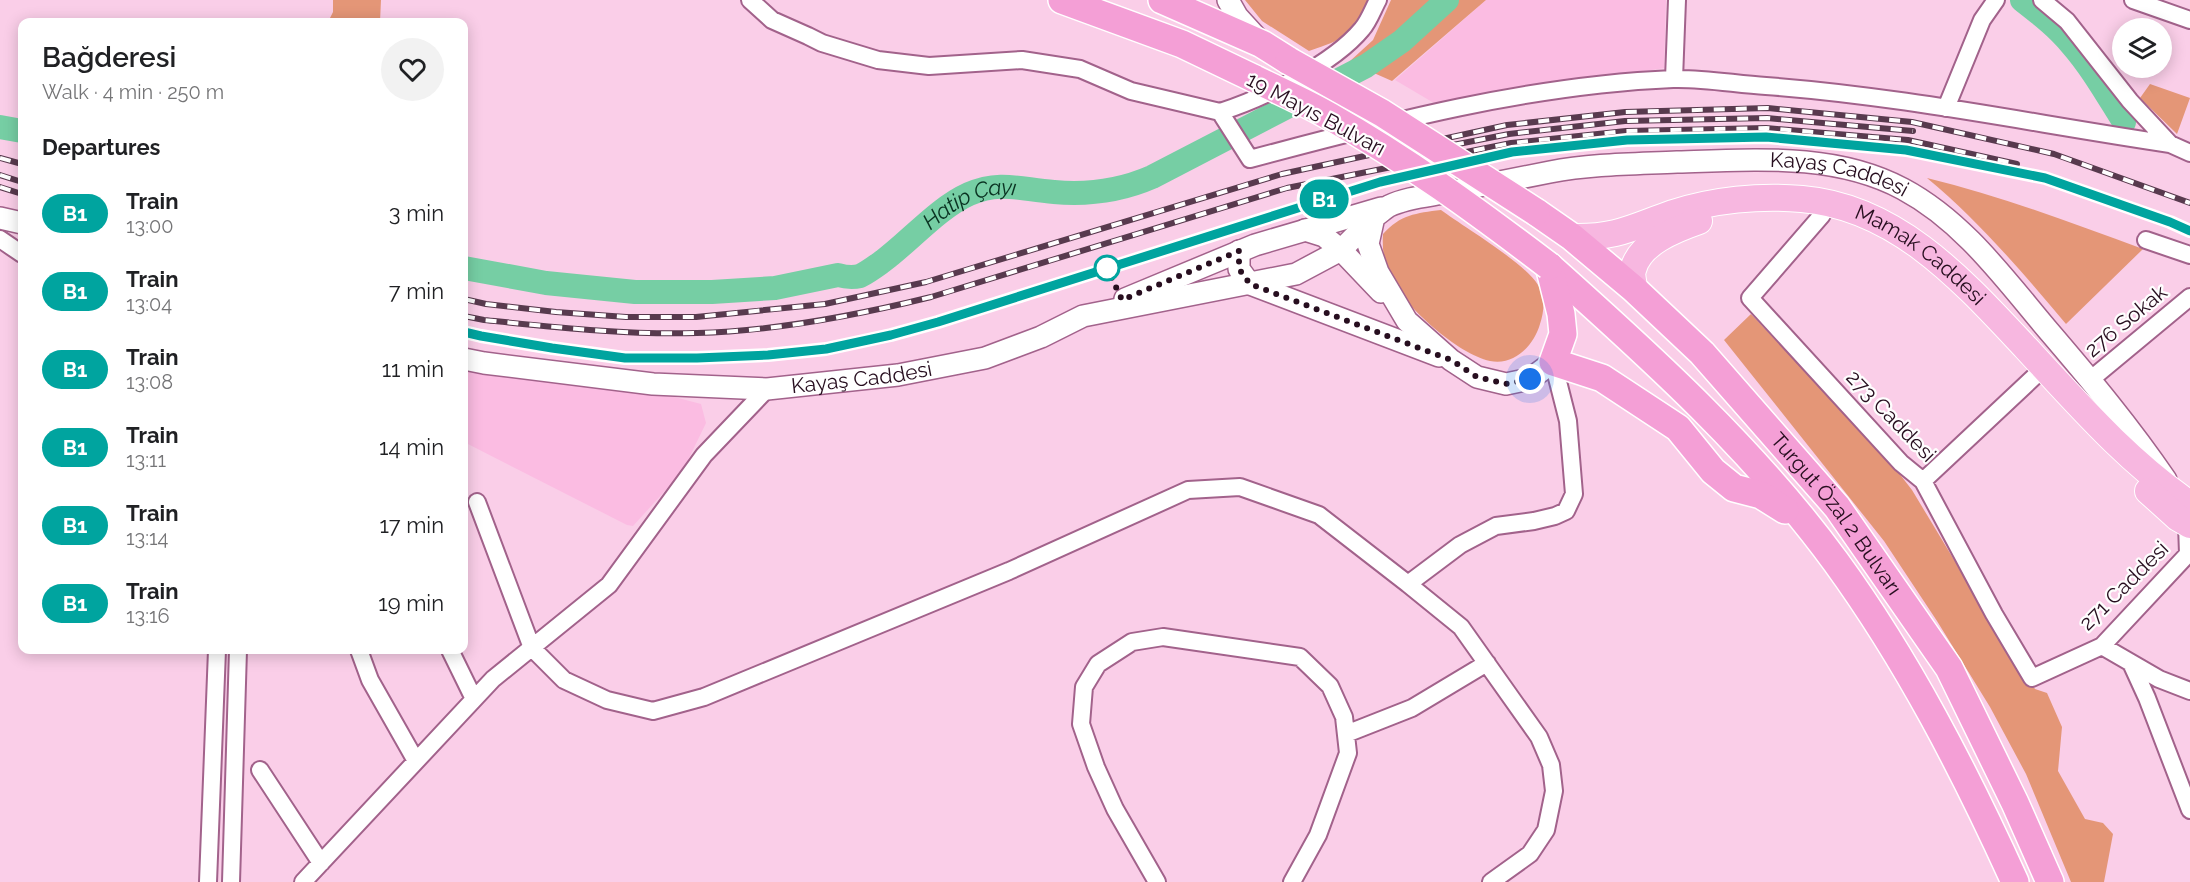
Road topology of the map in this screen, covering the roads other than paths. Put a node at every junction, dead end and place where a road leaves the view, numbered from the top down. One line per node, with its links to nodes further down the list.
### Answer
1 (750, 0): 14 (street)
2 (1062, 0): 30 (highway, 19 Mayıs Bulvarı, bridge)
3 (1162, 0): 11 (highway, 19 Mayıs Bulvarı)
4 (1228, 0): 11 (street)
5 (1378, 0): 14 (street)
6 (1677, 0): 12 (street)
7 (2042, 0): 15 (street)
8 (2133, 0): 10 (street)
9 (1989, 2): 13 (street)
10 (2190, 20)
11 (1262, 44): 18 (highway, 19 Mayıs Bulvarı, bridge)
12 (1674, 79): 13 (street); 14 (street)
13 (1946, 108): 15 (street)
14 (1225, 119)
15 (2169, 144): 16 (street)
16 (2190, 153)
17 (1382, 211): 22 (street); 26 (street, Kayaş Caddesi); 35 (street); 40 (street, Kayaş Caddesi)
18 (1536, 212): 23 (highway, Turgut Özal 2 Bulvarı)
19 (1822, 215): 32 (main road, Mamak Caddesi); 39 (main road, Mamak Caddesi); 42 (street, 273 Caddesi)
20 (0, 218): 21 (street)
21 (18, 222)
22 (1305, 230): 26 (street); 28 (street)
23 (1572, 237): 32 (highway, Turgut Özal 2 Bulvarı); 44 (main road, Mamak Caddesi)
24 (0, 239): 27 (street)
25 (2146, 240): 29 (street)
26 (1341, 250): 31 (street, Kayaş Caddesi); 35 (street)
27 (18, 251)
28 (1239, 251): 31 (street); 34 (street)
29 (2190, 255)
30 (1549, 266): 38 (highway); 45 (highway, Turgut Özal 2 Bulvarı)
31 (1250, 284): 34 (street, Kayaş Caddesi); 37 (street)
32 (1634, 289): 70 (highway, Turgut Özal 2 Bulvarı)
33 (2190, 297): 40 (street, 276 Sokak)
34 (1083, 316): 41 (street, Kayaş Caddesi)
35 (1407, 321): 37 (street)
36 (468, 360): 41 (street, Kayaş Caddesi)
37 (1451, 360): 38 (street)
38 (1553, 362): 45 (highway); 46 (street)
39 (2035, 376): 42 (street); 44 (main road, Mamak Caddesi)
40 (2090, 380): 44 (street, Kayaş Caddesi)
41 (767, 389): 48 (street)
42 (1923, 482): 55 (street, 273 Caddesi)
43 (477, 502): 48 (street)
44 (2182, 511): 47 (street, 271 Caddesi)
45 (1804, 521): 69 (highway, Turgut Özal 2 Bulvarı)
46 (1408, 584): 48 (street); 53 (street)
47 (2102, 646): 54 (street); 55 (street, 271 Caddesi)
48 (532, 648): 57 (street)
49 (217, 654): 63 (street)
50 (238, 654): 64 (street)
51 (360, 654): 59 (street)
52 (452, 654): 57 (street)
53 (1487, 663): 58 (street); 68 (street)
54 (2131, 663): 56 (street); 61 (street)
55 (2032, 678)
56 (2190, 691)
57 (474, 699): 59 (street)
58 (1346, 734): 66 (street); 67 (street)
59 (416, 761): 62 (street)
60 (260, 770): 62 (street)
61 (2190, 810)
62 (321, 863): 65 (street)
63 (208, 882)
64 (231, 882)
65 (303, 882)
66 (1157, 882)
67 (1293, 882)
68 (1491, 882)
69 (2015, 882)
70 (2050, 882)

